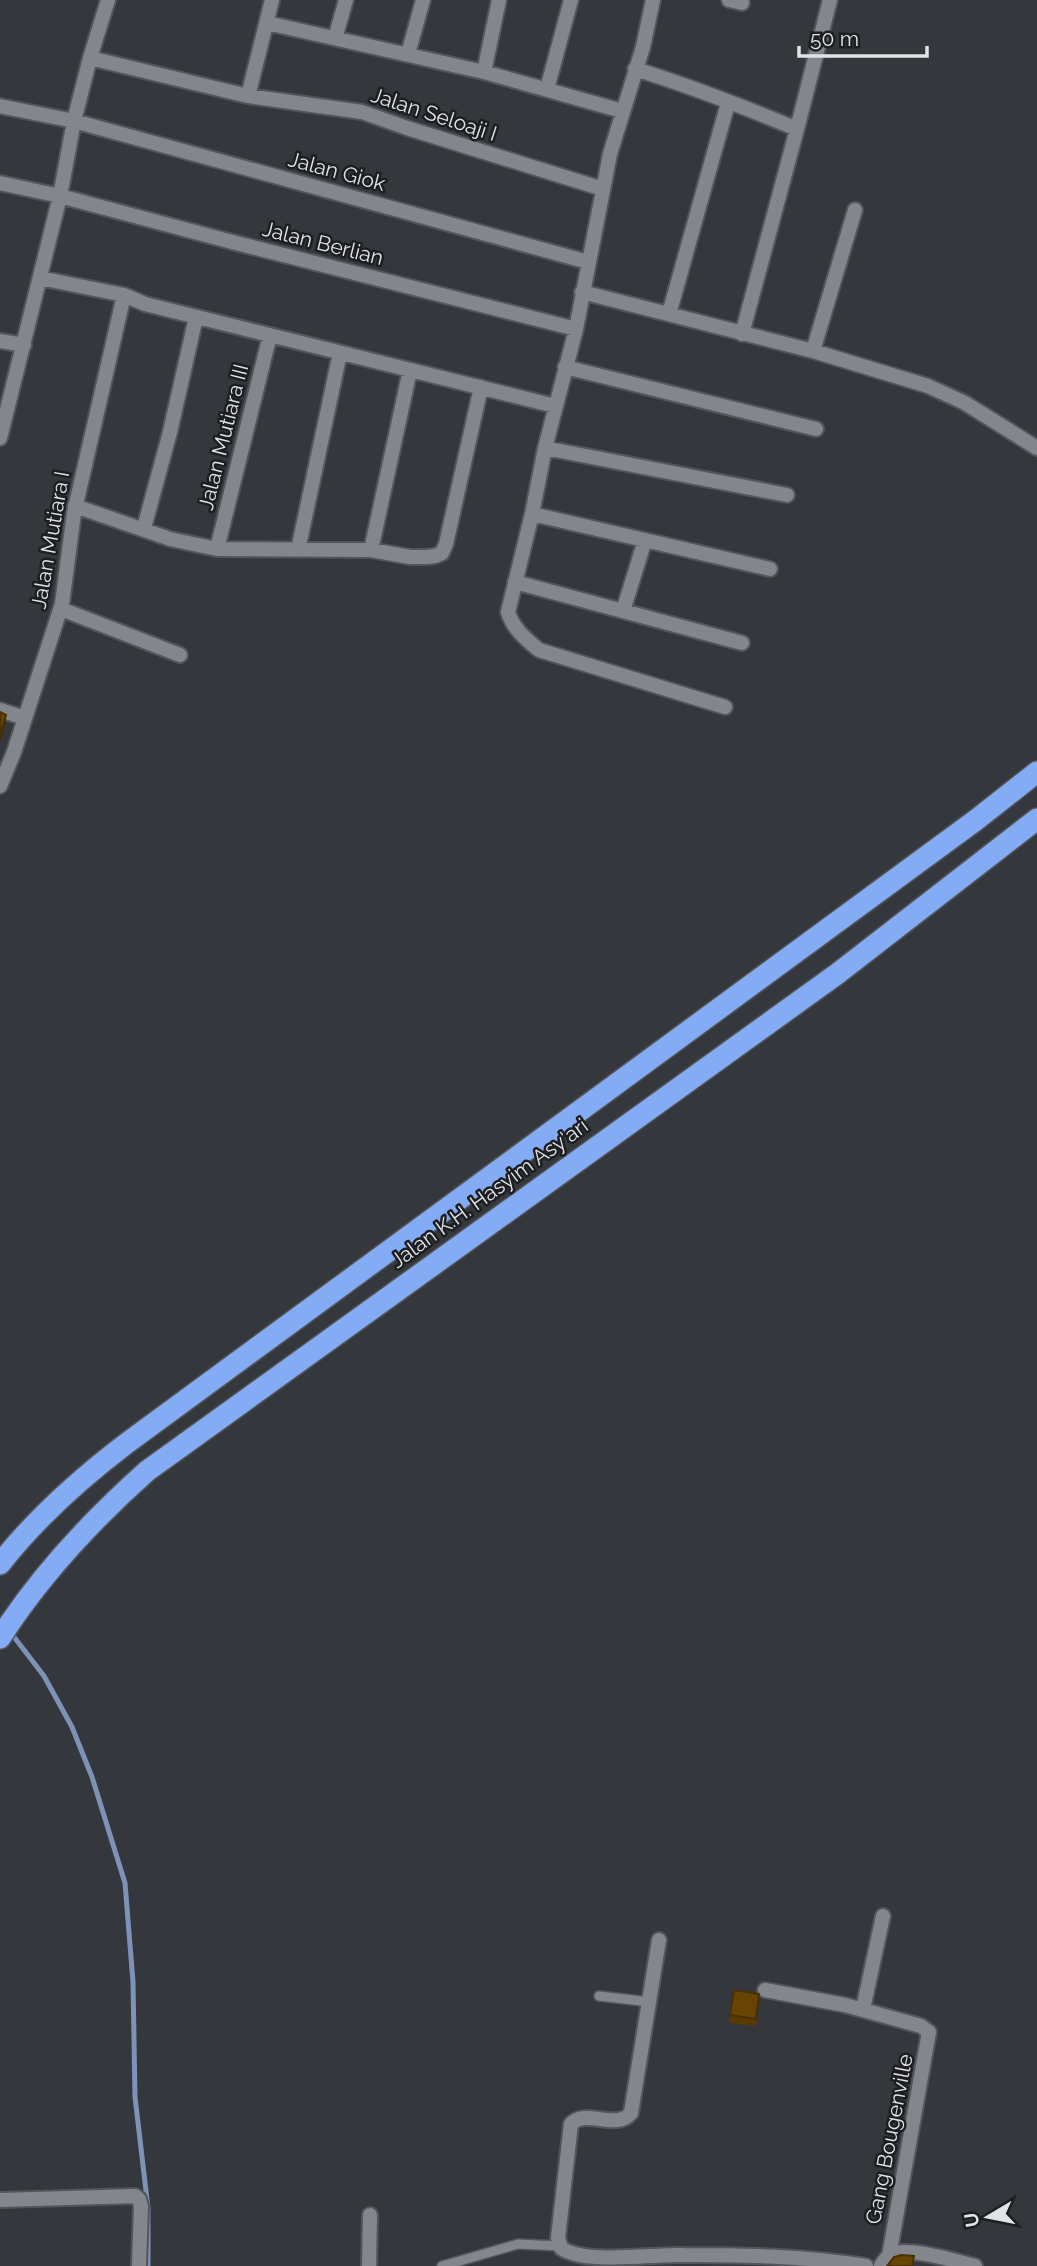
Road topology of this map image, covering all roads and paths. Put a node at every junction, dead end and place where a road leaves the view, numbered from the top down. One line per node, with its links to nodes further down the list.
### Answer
1 (108, 0): 12 (street)
2 (272, 0): 9 (street)
3 (346, 0): 10 (street)
4 (423, 0): 11 (street)
5 (499, 0): 14 (street)
6 (571, 0): 15 (street)
7 (653, 0): 13 (street)
8 (830, 0): 21 (street)
9 (267, 23): 10 (street); 16 (street)
10 (335, 38): 11 (street)
11 (408, 54): 14 (street)
12 (90, 58): 16 (street, Jalan Seloaji I); 20 (street)
13 (635, 69): 17 (street); 19 (street)
14 (484, 72): 15 (street)
15 (547, 89): 19 (street)
16 (248, 96): 23 (street, Jalan Seloaji I)
17 (728, 103): 21 (street); 30 (street)
18 (0, 106): 20 (street, Jalan Giok)
19 (622, 111): 23 (street)
20 (74, 121): 24 (street); 26 (street, Jalan Giok)
21 (797, 129): 33 (street)
22 (0, 183): 24 (street, Jalan Berlian)
23 (603, 189): 26 (street)
24 (60, 196): 27 (street); 32 (street, Jalan Berlian)
25 (855, 210): 37 (street)
26 (587, 262): 28 (street)
27 (40, 278): 29 (street); 36 (street)
28 (582, 292): 30 (street); 32 (street)
29 (124, 295): 31 (street); 49 (street, Jalan Mutiara I)
30 (669, 314): 33 (street)
31 (196, 317): 34 (street); 51 (street)
32 (576, 328): 39 (street)
33 (741, 334): 37 (street)
34 (270, 335): 38 (street); 53 (street, Jalan Mutiara III)
35 (0, 341): 36 (street)
36 (24, 345): 42 (street)
37 (814, 351): 47 (street)
38 (340, 352): 40 (street); 54 (street)
39 (565, 367): 43 (street); 44 (street)
40 (410, 370): 41 (street); 55 (street)
41 (481, 387): 43 (street); 55 (street)
42 (4, 406): 45 (street)
43 (555, 406): 46 (street)
44 (816, 429)
45 (0, 438)
46 (545, 448): 48 (street); 50 (street)
47 (1037, 448)
48 (786, 495)
49 (75, 506): 51 (street); 58 (street, Jalan Mutiara I)
50 (532, 514): 52 (street); 57 (street)
51 (144, 528): 53 (street)
52 (645, 540): 56 (street); 59 (street)
53 (217, 549): 54 (street)
54 (298, 550): 55 (street)
55 (370, 550)
56 (770, 569)
57 (515, 582): 59 (street); 62 (street)
58 (61, 609): 61 (street); 64 (street, Jalan Mutiara I)
59 (623, 611): 60 (street)
60 (742, 643)
61 (180, 655)
62 (725, 707)
63 (0, 710): 64 (street)
64 (25, 718): 66 (street, Jalan Mutiara I)
65 (1037, 772): 68 (highway, Jalan K.H. Hasyim Asy'ari)
66 (2, 777)
67 (1037, 819): 69 (highway, Jalan K.H. Hasyim Asy'ari)
68 (0, 1564)
69 (0, 1638)
70 (883, 1916): 75 (street)
71 (659, 1940): 74 (street)
72 (765, 1990): 75 (street, Gang Bougenville)
73 (599, 1996): 74 (lane)
74 (650, 2002): 78 (street)
75 (863, 2009): 80 (street, Gang Bougenville)
76 (0, 2200): 82 (street)
77 (370, 2215): 83 (street)
78 (559, 2246): 81 (street); 84 (lane)
79 (744, 2261): 81 (street); 85 (street)
80 (885, 2261): 86 (street)
81 (601, 2262)
82 (139, 2266)
83 (369, 2266)
84 (442, 2266)
85 (866, 2266)
86 (975, 2266)

